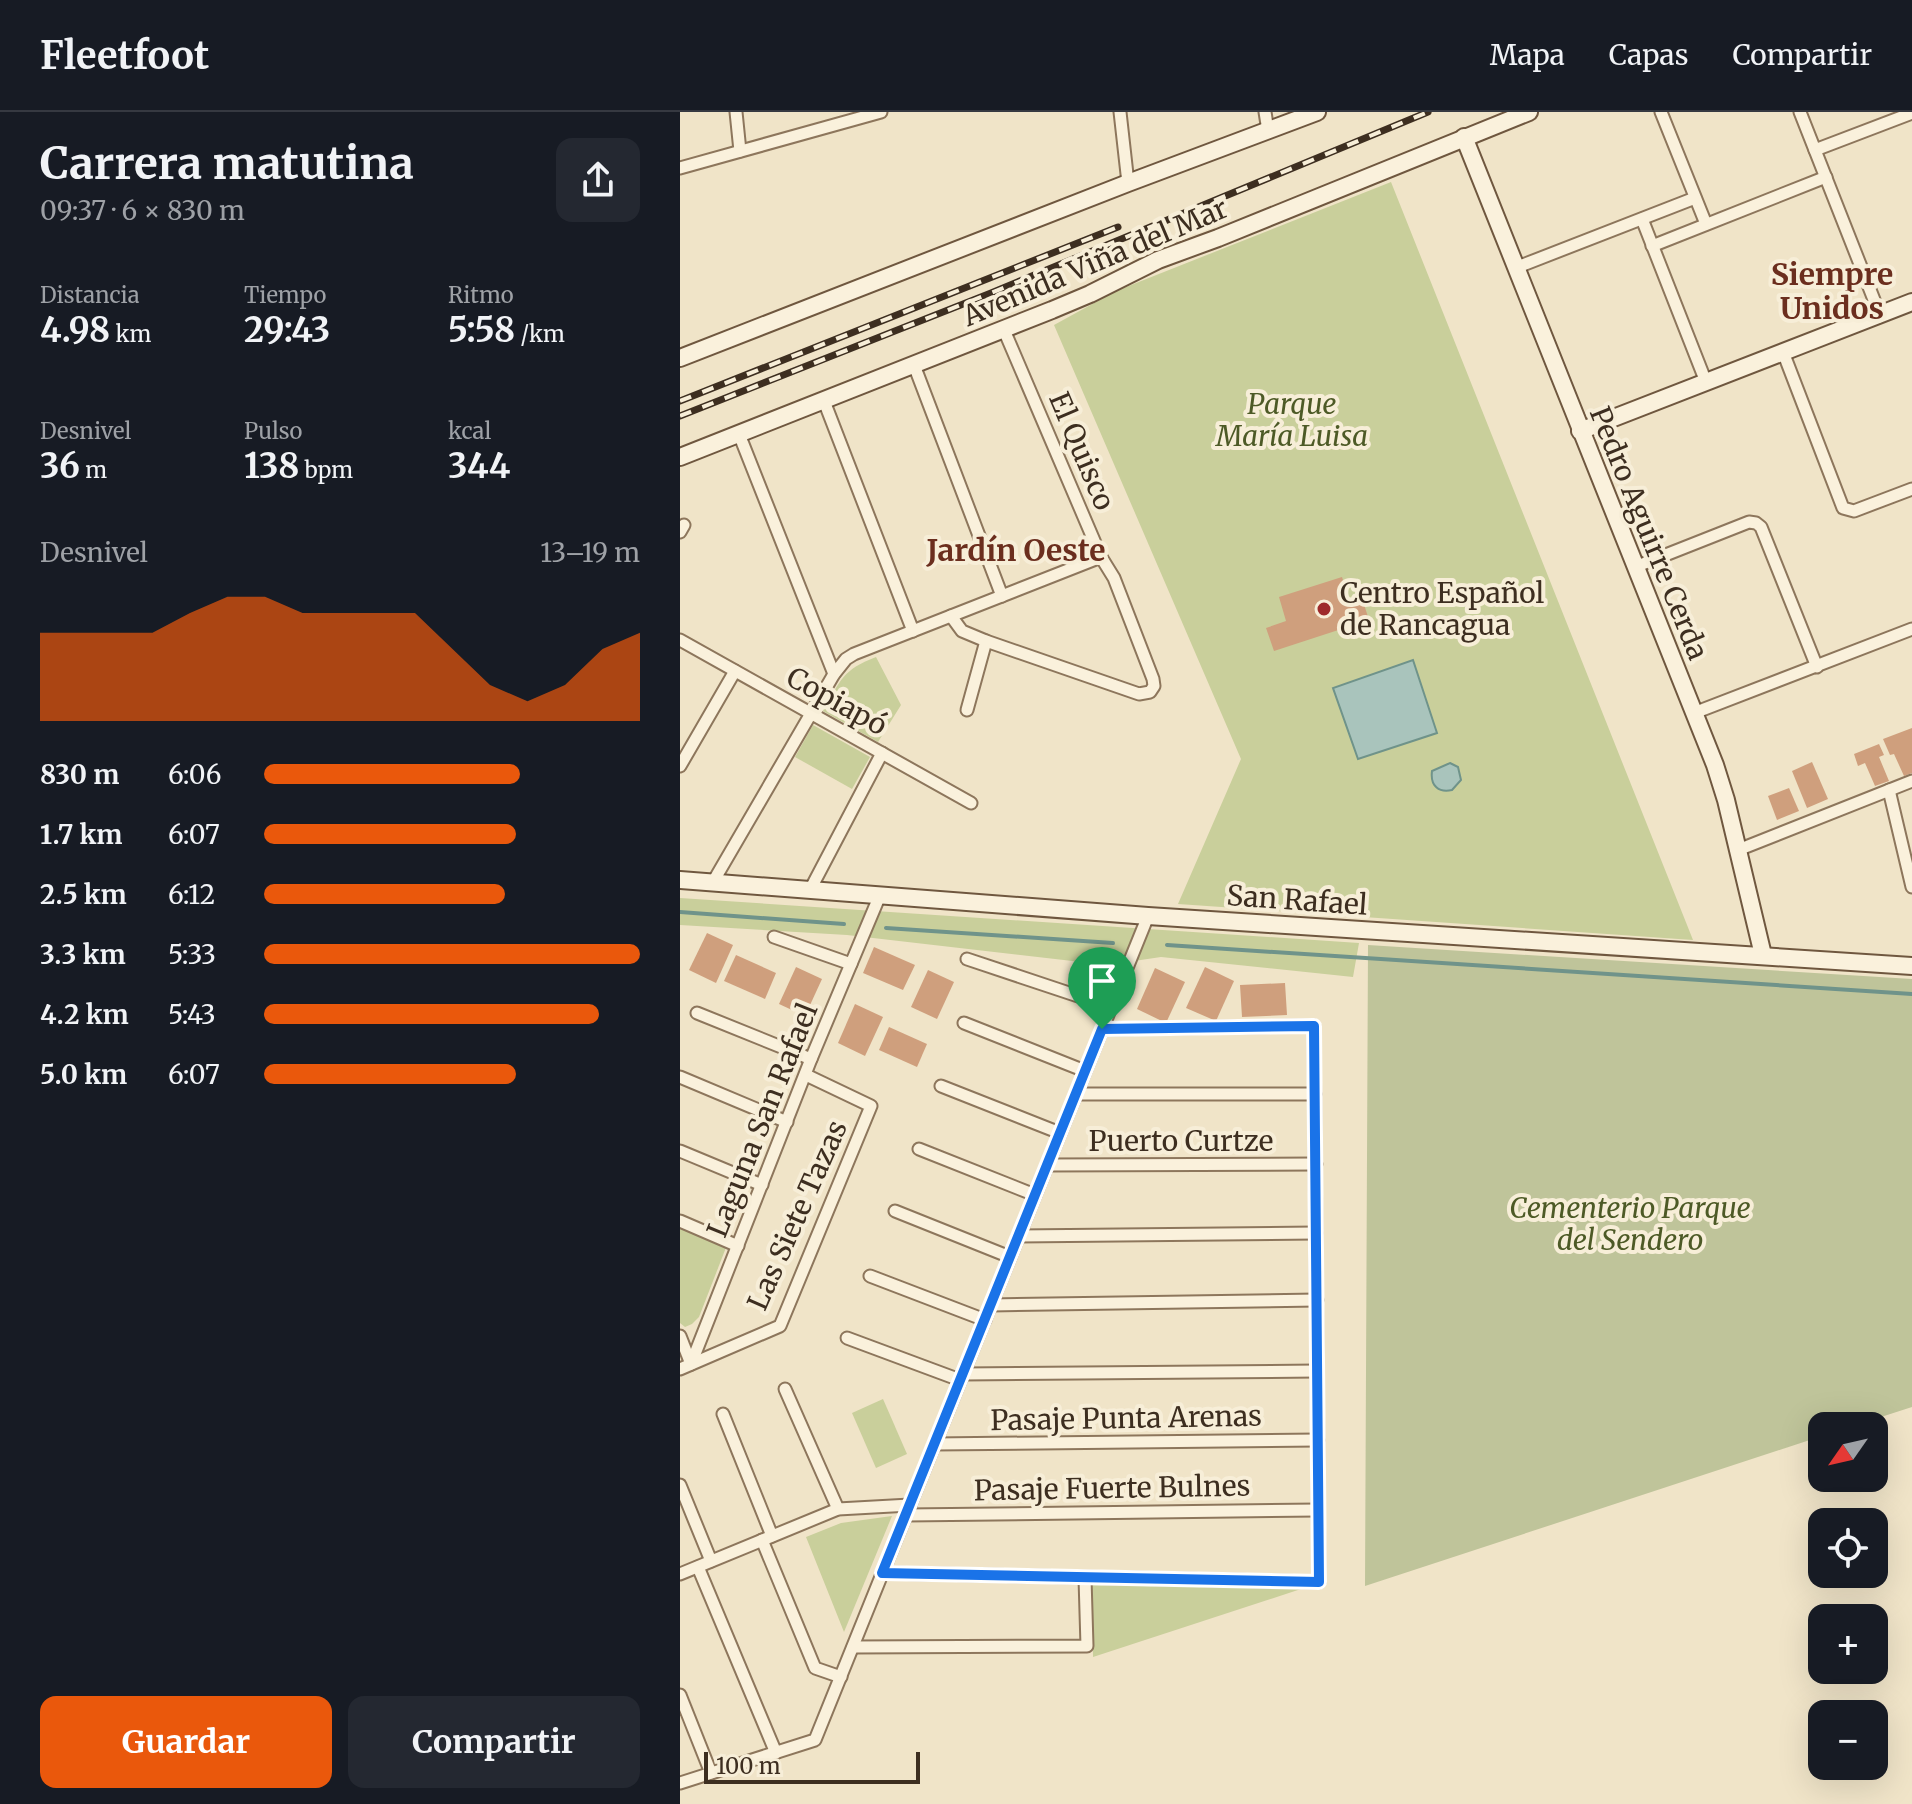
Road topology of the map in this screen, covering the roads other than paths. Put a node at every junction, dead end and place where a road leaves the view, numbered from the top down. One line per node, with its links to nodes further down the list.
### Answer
1 (736, 112): 13 (street)
2 (881, 112): 13 (street)
3 (1120, 112): 16 (street)
4 (1265, 112): 10 (street)
5 (1317, 112): 10 (street, Avenida Viña del Mar)
6 (1529, 112): 11 (street, Avenida Viña del Mar)
7 (1661, 112): 17 (street)
8 (1800, 112): 12 (street)
9 (1912, 113): 12 (street)
10 (1268, 131): 16 (street, Avenida Viña del Mar)
11 (1464, 137): 21 (street, Pedro Aguirre Cerda); 24 (street, Avenida Viña del Mar)
12 (1815, 150): 15 (street)
13 (740, 151): 14 (street)
14 (680, 168)
15 (1826, 177): 19 (street); 23 (street)
16 (1128, 183): 26 (street, Avenida Viña del Mar)
17 (1695, 198): 18 (street); 19 (street)
18 (1642, 219): 20 (street); 21 (street)
19 (1706, 224): 20 (street)
20 (1652, 246): 28 (street)
21 (1515, 268): 30 (street, Pedro Aguirre Cerda)
22 (1911, 305): 23 (street)
23 (1880, 315): 25 (street)
24 (1004, 330): 27 (street, Avenida Viña del Mar); 34 (street, El Quisco)
25 (1783, 352): 28 (street); 33 (street)
26 (680, 358)
27 (914, 365): 29 (street, Avenida Viña del Mar); 36 (street)
28 (1706, 382): 30 (street)
29 (824, 401): 31 (street, Avenida Viña del Mar); 39 (street)
30 (1580, 431): 35 (street, Pedro Aguirre Cerda)
31 (739, 434): 32 (street, Avenida Viña del Mar); 44 (street)
32 (680, 457)
33 (1912, 489)
34 (1101, 557): 36 (street); 41 (street, El Quisco)
35 (1635, 567): 42 (street); 46 (street, Pedro Aguirre Cerda)
36 (1002, 596): 37 (street)
37 (951, 616): 39 (street); 41 (street)
38 (1912, 629): 42 (street)
39 (913, 631): 44 (street)
40 (680, 640): 43 (street, Copiapó)
41 (986, 641): 45 (street)
42 (1817, 667): 46 (street)
43 (735, 671): 47 (street, Copiapó); 49 (street)
44 (834, 674): 47 (street)
45 (967, 710)
46 (1694, 713): 53 (street, Pedro Aguirre Cerda)
47 (811, 714): 48 (street, Copiapó); 55 (street)
48 (882, 753): 52 (street, Copiapó); 57 (street)
49 (680, 766)
50 (1912, 781): 51 (street)
51 (1889, 790): 53 (street); 56 (street)
52 (971, 803)
53 (1738, 850): 61 (street, Pedro Aguirre Cerda)
54 (680, 880): 55 (street, San Rafael)
55 (713, 882): 57 (street, San Rafael)
56 (1912, 887)
57 (810, 890): 58 (street, San Rafael)
58 (880, 895): 59 (street, San Rafael); 63 (street, Laguna San Rafael)
59 (1148, 916): 61 (street, San Rafael); 65 (street)
60 (774, 937): 63 (street)
61 (1763, 955): 64 (street, San Rafael)
62 (967, 959): 65 (street)
63 (851, 964): 69 (street, Laguna San Rafael)
64 (1912, 966)
65 (1111, 1007): 68 (street)
66 (697, 1013): 69 (street)
67 (964, 1023): 70 (street)
68 (1102, 1029): 70 (street); 75 (street)
69 (811, 1059): 71 (street, Laguna San Rafael)
70 (1085, 1071): 74 (street)
71 (806, 1075): 76 (street, Laguna San Rafael); 96 (street, Las Siete Tazas)
72 (680, 1077): 76 (street)
73 (941, 1086): 77 (street)
74 (1076, 1094): 75 (street); 77 (street)
75 (1315, 1094): 80 (street)
76 (787, 1122): 82 (street, Laguna San Rafael)
77 (1060, 1133): 81 (street)
78 (919, 1149): 83 (street)
79 (680, 1151): 82 (street)
80 (1316, 1164): 81 (street, Puerto Curtze); 86 (street)
81 (1047, 1165): 83 (street)
82 (762, 1185): 88 (street, Laguna San Rafael)
83 (1035, 1195): 87 (street)
84 (895, 1211): 89 (street)
85 (680, 1221): 88 (street)
86 (1316, 1233): 87 (street); 91 (street)
87 (1018, 1236): 89 (street)
88 (738, 1246): 96 (street, Laguna San Rafael)
89 (1010, 1257): 92 (street)
90 (870, 1276): 93 (street)
91 (1317, 1300): 92 (street); 97 (street)
92 (991, 1305): 93 (street)
93 (985, 1320): 98 (street)
94 (680, 1336): 96 (street)
95 (847, 1338): 98 (street)
96 (686, 1366)
97 (1317, 1371): 98 (street); 101 (street)
98 (962, 1377): 102 (street)
99 (785, 1389): 104 (street)
100 (723, 1414): 107 (street)
101 (1318, 1440): 102 (street, Pasaje Punta Arenas); 106 (street)
102 (934, 1444): 105 (street)
103 (680, 1485): 108 (street)
104 (838, 1509): 105 (street, Pasaje Fuerte Bulnes); 107 (street, Pasaje Fuerte Bulnes)
105 (908, 1510): 106 (street, Pasaje Fuerte Bulnes); 110 (street)
106 (1318, 1510): 112 (street)
107 (767, 1538): 108 (street, Pasaje Fuerte Bulnes); 114 (street)
108 (711, 1561): 109 (street, Pasaje Fuerte Bulnes)
109 (698, 1567): 111 (street, Pasaje Fuerte Bulnes); 116 (street)
110 (882, 1573): 112 (street); 113 (street)
111 (680, 1574)
112 (1085, 1578): 113 (street)
113 (853, 1647): 114 (street)
114 (841, 1677): 116 (street)
115 (680, 1695): 117 (street)
116 (776, 1753): 117 (street)
117 (711, 1773): 118 (street)
118 (680, 1783)

